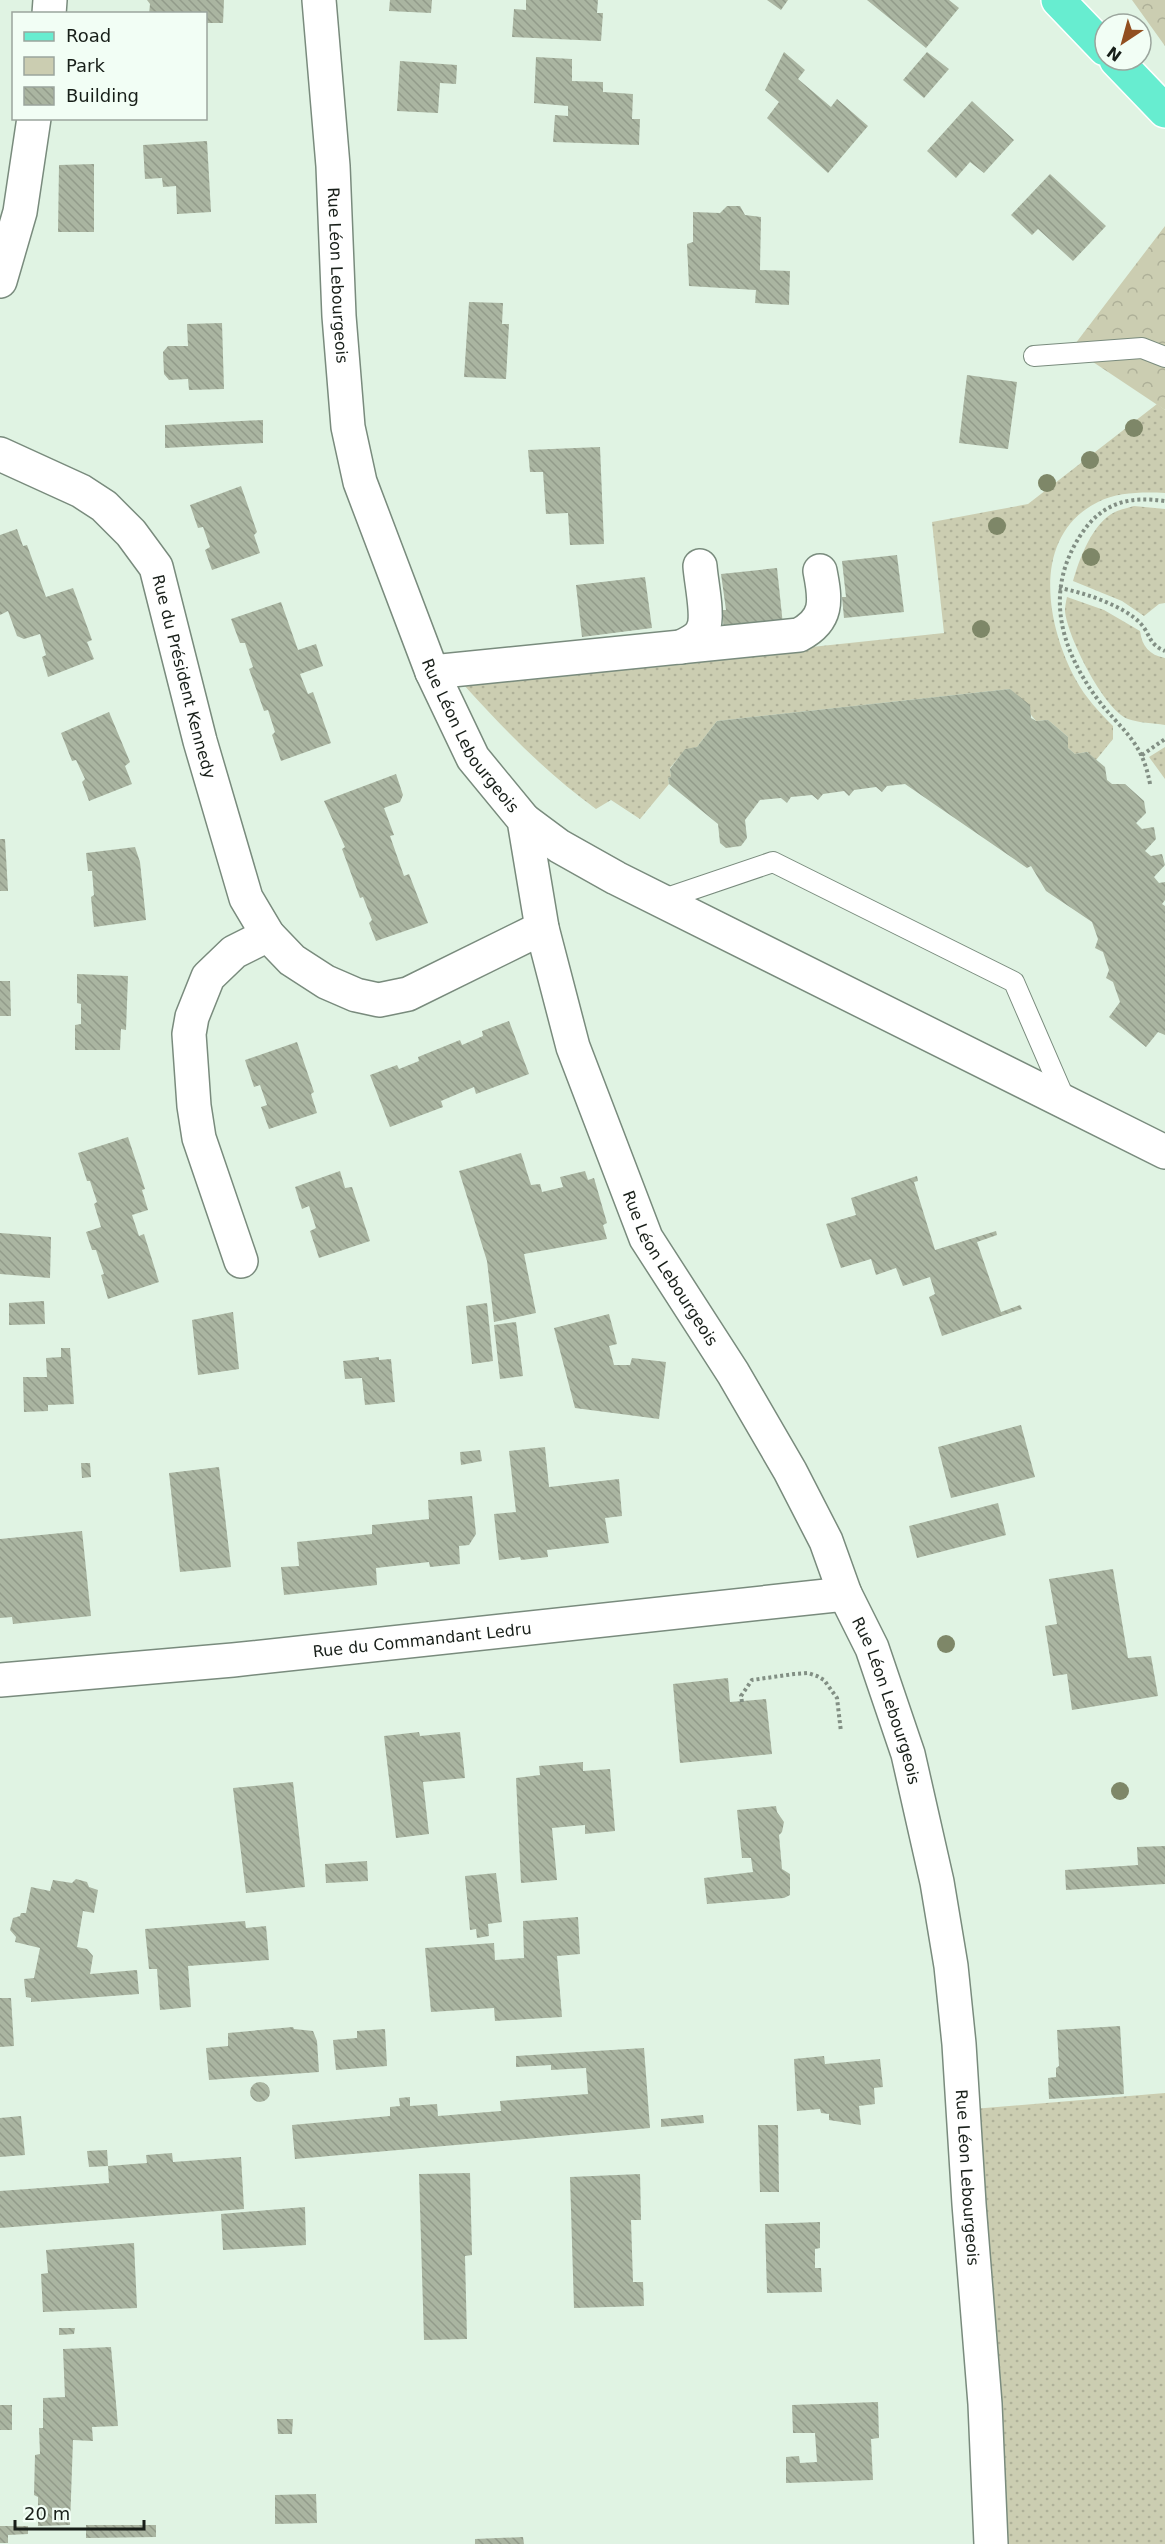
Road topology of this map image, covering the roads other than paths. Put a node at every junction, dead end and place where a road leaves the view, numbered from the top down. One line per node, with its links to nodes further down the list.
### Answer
1 (319, 0): 14 (street, Rue Léon Lebourgeois)
2 (1058, 0): 3 (main road)
3 (1093, 36)
4 (1128, 72): 5 (main road)
5 (1165, 111)
6 (34, 120): 7 (street)
7 (0, 281)
8 (1034, 356): 9 (lane)
9 (1165, 357)
10 (0, 454): 18 (street, Rue du Président Kennedy)
11 (699, 566): 13 (street)
12 (820, 571): 13 (street)
13 (681, 647): 14 (street)
14 (432, 672): 15 (street, Rue Léon Lebourgeois)
15 (524, 819): 16 (street); 17 (street, Rue Léon Lebourgeois)
16 (661, 900): 19 (street); 19 (lane)
17 (542, 928): 18 (street, Rue du Président Kennedy); 22 (street, Rue Léon Lebourgeois)
18 (268, 935): 21 (street)
19 (1066, 1102): 20 (street)
20 (1165, 1152)
21 (241, 1261)
22 (845, 1594): 23 (street, Rue du Commandant Ledru); 24 (street, Rue Léon Lebourgeois)
23 (0, 1680)
24 (992, 2544)

